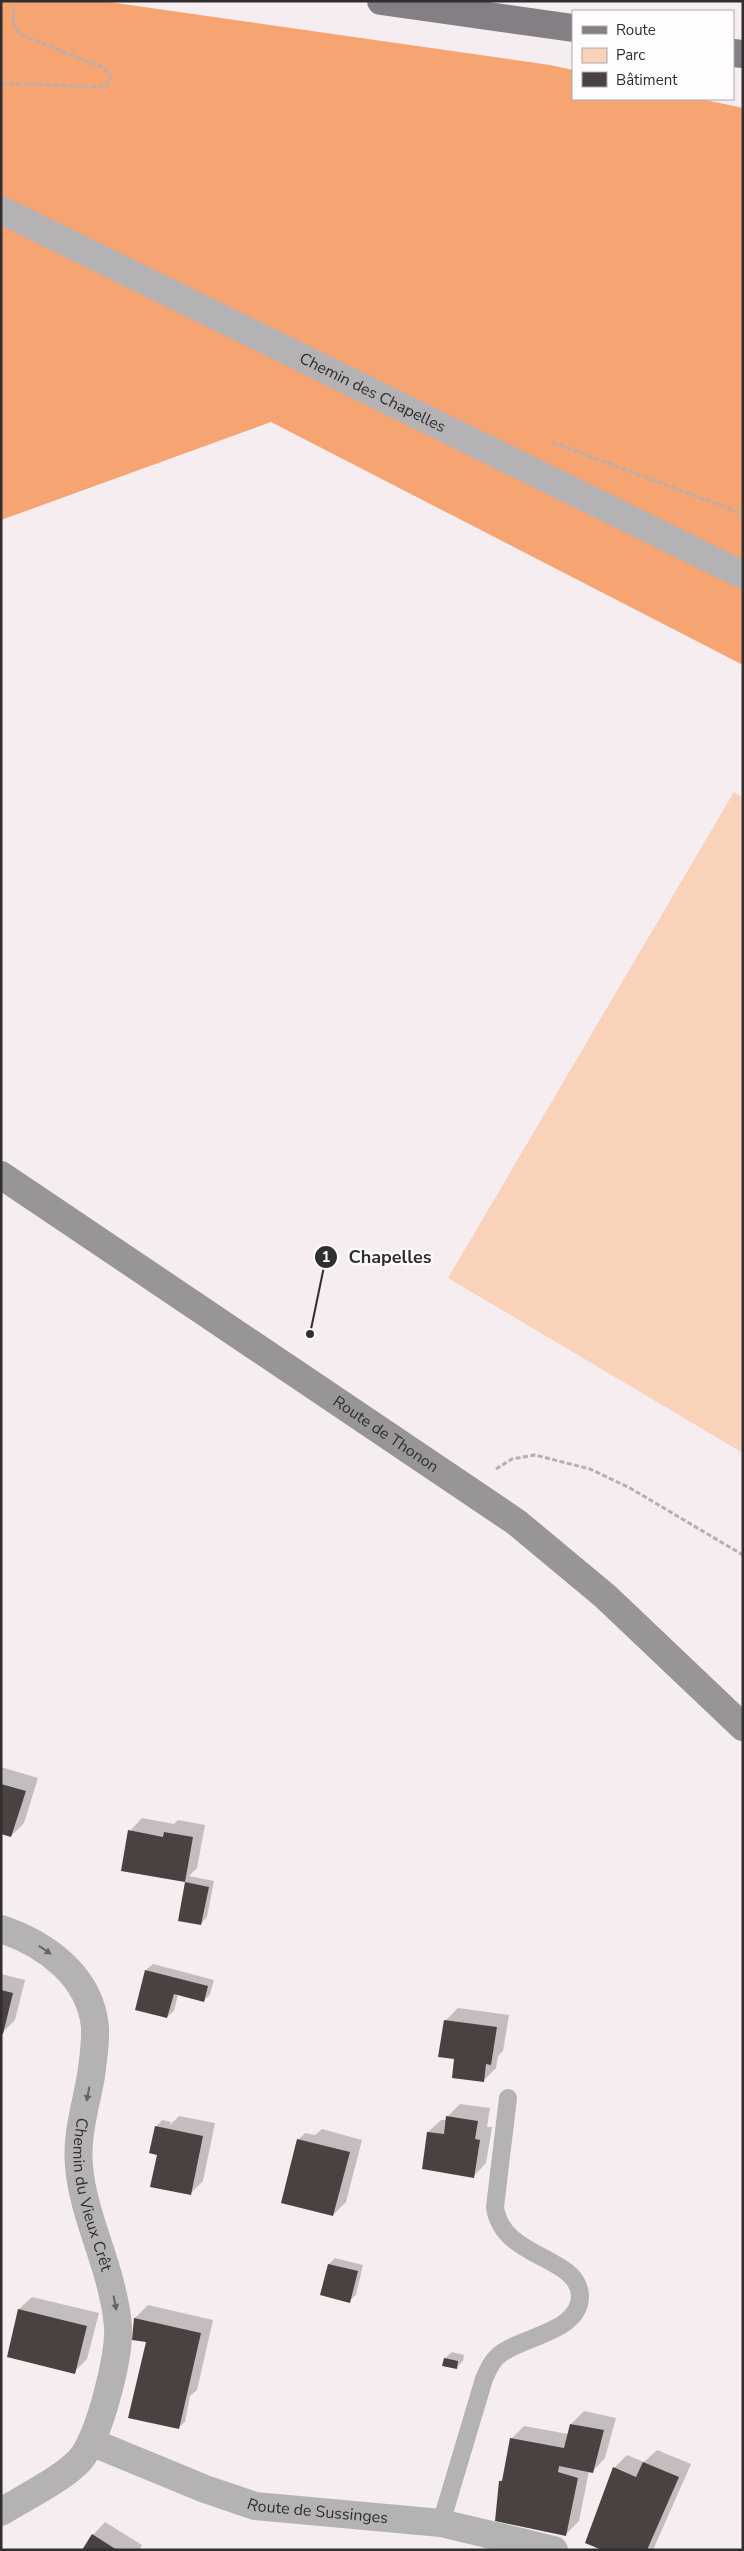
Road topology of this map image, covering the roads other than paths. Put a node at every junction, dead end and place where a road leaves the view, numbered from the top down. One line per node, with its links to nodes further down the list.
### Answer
1 (381, 1): 2 (main road)
2 (572, 28)
3 (1, 210): 4 (street, Chemin des Chapelles)
4 (743, 575)
5 (4, 1182): 6 (main road, Route de Thonon)
6 (743, 1727)
7 (1, 1929): 9 (street, Chemin du Vieux Crêt, one-way to 9)
8 (508, 2098): 11 (lane)
9 (91, 2442): 10 (street, Chemin du Vieux Crêt); 11 (street, Route de Sussinges)
10 (1, 2512)
11 (441, 2523): 12 (street, Route de Sussinges)
12 (554, 2550)

